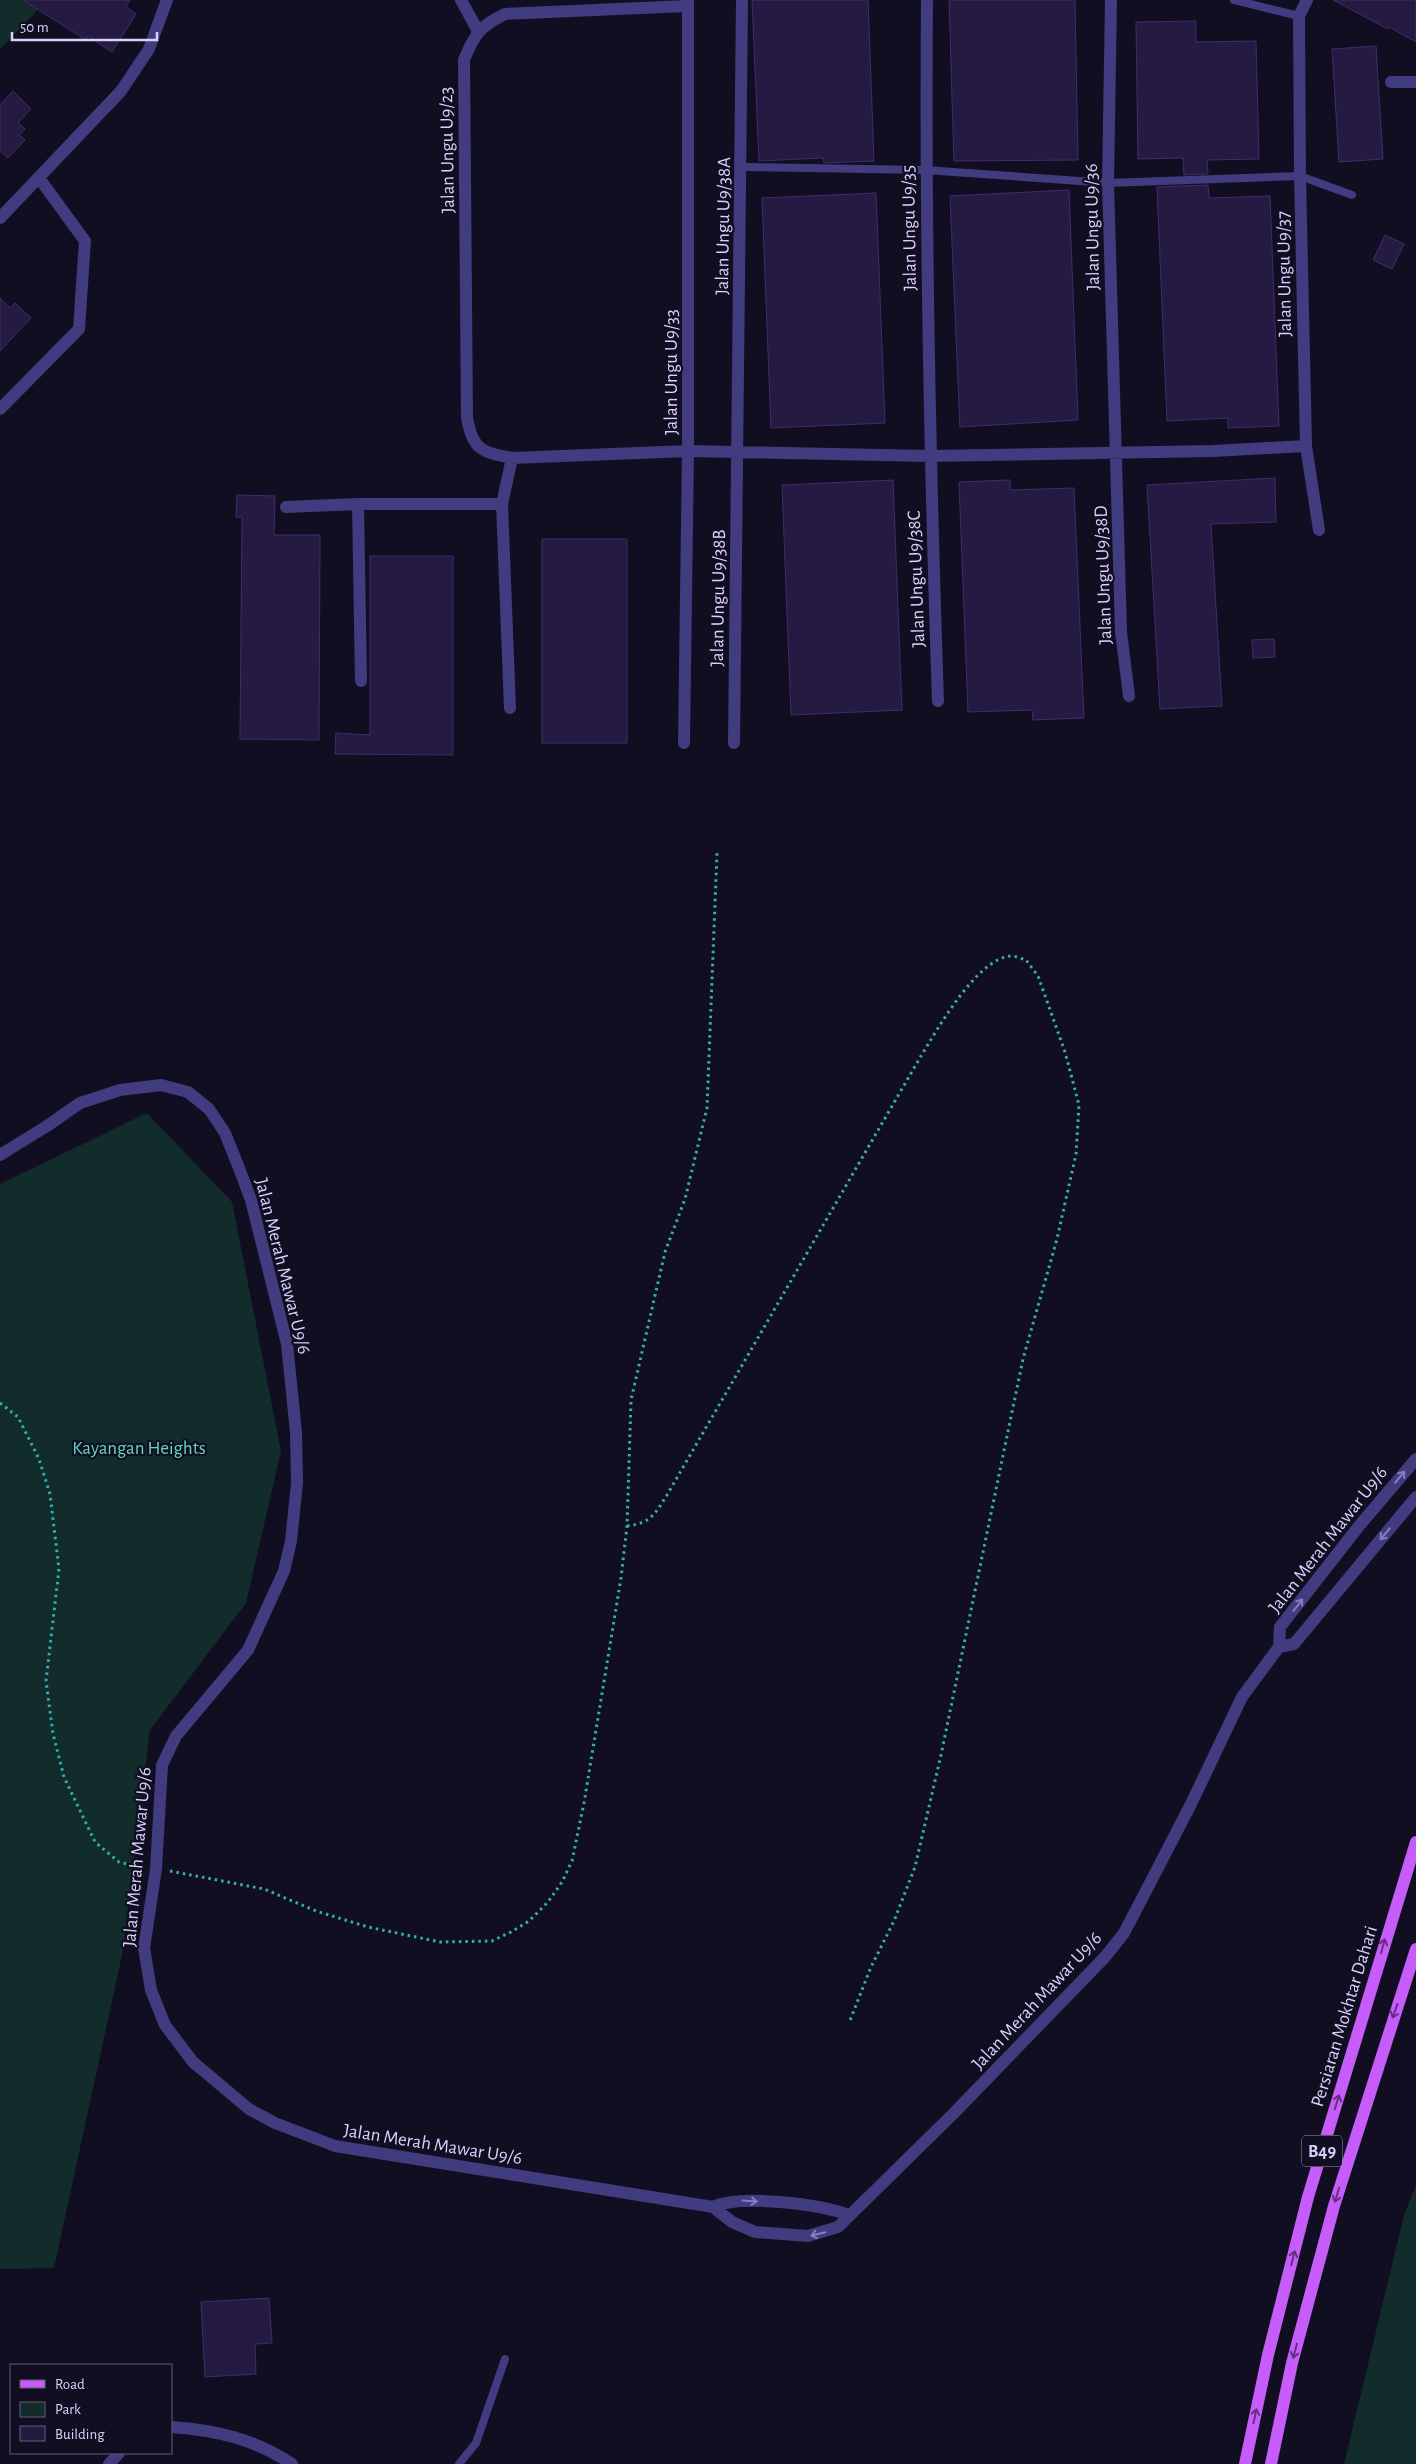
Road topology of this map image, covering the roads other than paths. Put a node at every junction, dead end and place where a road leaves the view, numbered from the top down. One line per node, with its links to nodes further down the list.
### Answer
1 (167, 0): 16 (street)
2 (461, 0): 10 (street)
3 (742, 0): 13 (street, Jalan Ungu U9/38A)
4 (927, 0): 14 (street, Jalan Ungu U9/35)
5 (1111, 0): 17 (street, Jalan Ungu U9/36)
6 (1234, 0): 9 (lane)
7 (1307, 0): 9 (street)
8 (688, 3): 10 (street, Jalan Ungu U9/23); 22 (street, Jalan Ungu U9/33)
9 (1299, 16): 15 (street, Jalan Ungu U9/37)
10 (478, 31): 26 (street, Jalan Ungu U9/23)
11 (1391, 82): 12 (street)
12 (1416, 82)
13 (742, 167): 14 (lane); 23 (street, Jalan Ungu U9/38A)
14 (925, 170): 17 (lane); 25 (street, Jalan Ungu U9/35)
15 (1300, 176): 17 (lane); 18 (lane); 21 (street, Jalan Ungu U9/37)
16 (39, 178): 19 (street); 20 (street)
17 (1108, 182): 24 (street, Jalan Ungu U9/36)
18 (1352, 195)
19 (0, 218)
20 (0, 409)
21 (1306, 446): 24 (street); 30 (street, Jalan Ungu U9/37)
22 (688, 451): 23 (street); 26 (street); 36 (street, Jalan Ungu U9/33)
23 (738, 453): 25 (street); 35 (street, Jalan Ungu U9/38B)
24 (1116, 453): 25 (street); 32 (street, Jalan Ungu U9/38D)
25 (929, 456): 33 (street, Jalan Ungu U9/38C)
26 (512, 458): 28 (street)
27 (358, 504): 28 (street); 29 (street); 31 (street)
28 (502, 504): 34 (street)
29 (286, 507)
30 (1319, 530)
31 (361, 681)
32 (1128, 696)
33 (938, 701)
34 (510, 708)
35 (734, 743)
36 (684, 744)
37 (0, 1155): 43 (street, Jalan Merah Mawar U9/6)
38 (1416, 1459): 40 (street, Jalan Merah Mawar U9/6, one-way to 38)
39 (1416, 1497): 40 (street, Jalan Merah Mawar U9/6, one-way to 40)
40 (1278, 1647): 44 (street, Jalan Merah Mawar U9/6)
41 (1416, 1842): 51 (main road, Persiaran Mokhtar Dahari / B49, one-way to 41)
42 (1416, 1948): 52 (main road, B49, one-way to 52)
43 (713, 2207): 44 (street, Jalan Merah Mawar U9/6, one-way to 44); 44 (street, Jalan Merah Mawar U9/6, one-way to 43)
44 (849, 2214)
45 (505, 2358): 50 (lane)
46 (172, 2427): 49 (street)
47 (119, 2454): 48 (street)
48 (109, 2464)
49 (292, 2464)
50 (459, 2464)
51 (1244, 2464)
52 (1272, 2464)

